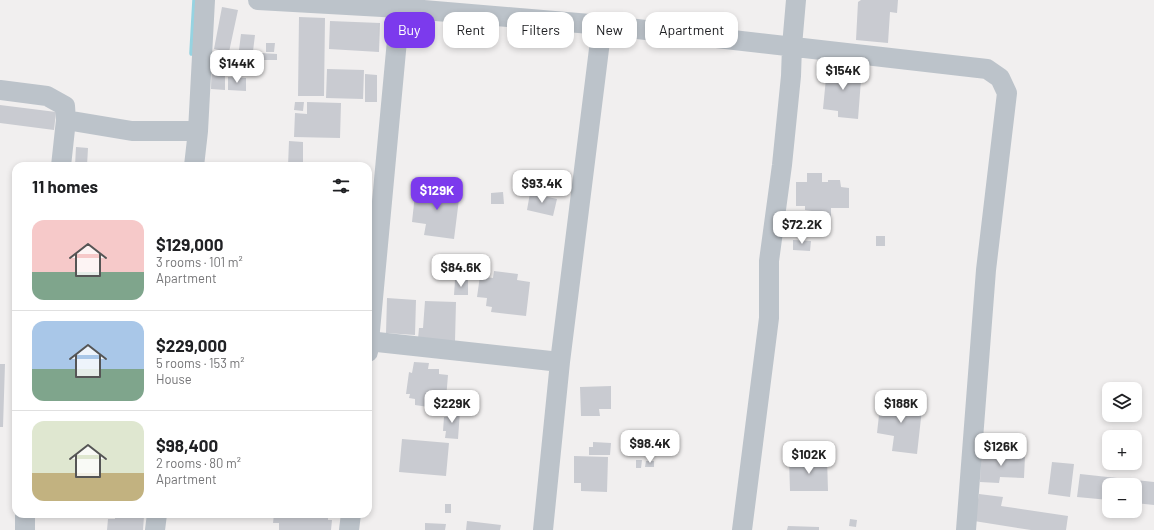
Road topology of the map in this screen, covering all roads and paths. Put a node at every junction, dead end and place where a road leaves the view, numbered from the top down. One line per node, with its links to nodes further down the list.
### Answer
1 (205, 0): 11 (street)
2 (258, 0): 4 (street)
3 (796, 0): 7 (street)
4 (400, 8): 5 (street); 14 (street)
5 (582, 23)
6 (637, 29): 7 (street)
7 (792, 46): 24 (street); 25 (street)
8 (599, 48): 16 (street)
9 (0, 90): 10 (street)
10 (66, 120): 11 (street); 12 (street)
11 (198, 131): 13 (street)
12 (61, 162)
13 (194, 162)
14 (372, 303)
15 (372, 345): 16 (street)
16 (560, 362): 23 (street)
17 (25, 518): 20 (street)
18 (156, 518): 21 (street)
19 (350, 518): 22 (street)
20 (25, 530)
21 (155, 530)
22 (349, 530)
23 (543, 530)
24 (742, 530)
25 (966, 530)

